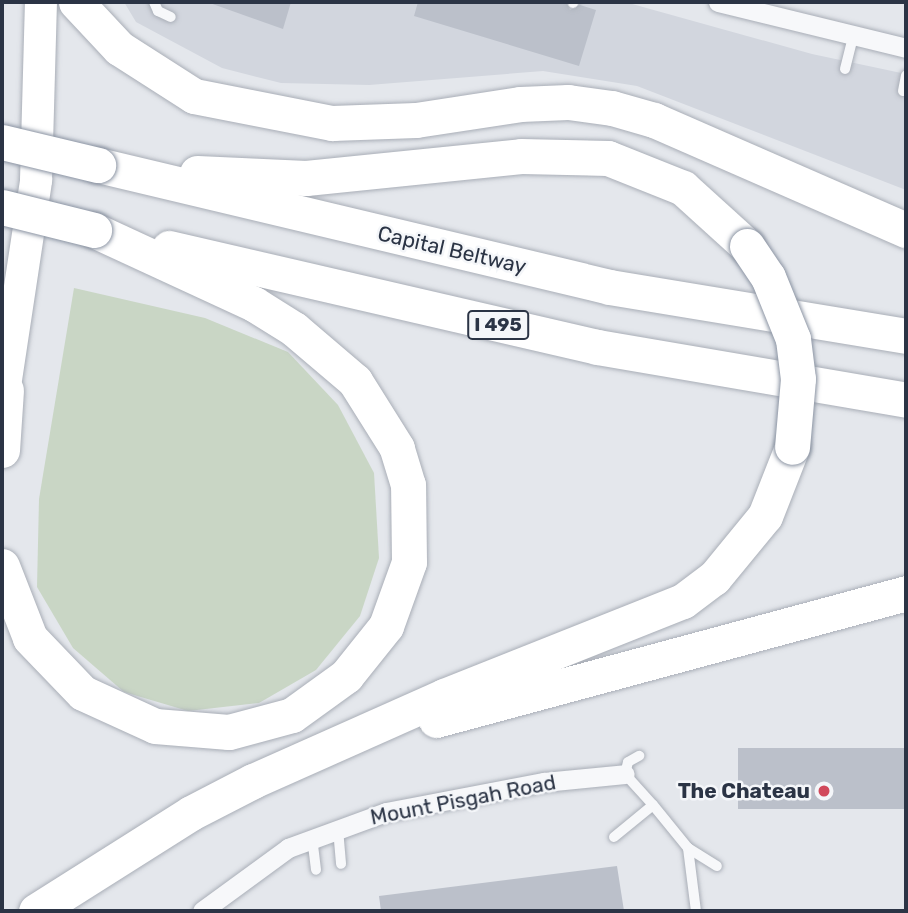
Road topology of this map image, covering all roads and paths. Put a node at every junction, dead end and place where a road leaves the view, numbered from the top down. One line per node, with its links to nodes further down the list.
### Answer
1 (41, 2): 17 (main road)
2 (76, 2): 15 (highway)
3 (154, 2): 5 (lane)
4 (718, 2): 6 (street)
5 (171, 17)
6 (853, 37): 7 (street); 8 (lane)
7 (906, 48)
8 (845, 69)
9 (906, 75): 10 (lane)
10 (903, 91)
11 (2, 142): 12 (highway, Capital Beltway, bridge)
12 (98, 165): 16 (highway, Capital Beltway); 24 (highway, bridge)
13 (2, 207): 14 (highway, I 495, bridge)
14 (94, 230): 18 (highway, I 495); 20 (highway)
15 (906, 230)
16 (906, 336)
17 (4, 398): 19 (highway)
18 (906, 400)
19 (2, 450)
20 (2, 566)
21 (906, 593): 24 (highway)
22 (639, 756): 23 (lane)
23 (625, 774): 25 (lane); 26 (street, Mount Pisgah Road)
24 (253, 781): 33 (highway)
25 (653, 805): 28 (lane); 29 (lane)
26 (338, 828): 27 (street, Mount Pisgah Road); 30 (lane)
27 (312, 837): 32 (lane); 34 (street, Mount Pisgah Road)
28 (614, 837)
29 (688, 848): 31 (lane); 35 (lane)
30 (341, 864)
31 (717, 866)
32 (316, 870)
33 (36, 911)
34 (202, 911)
35 (696, 911)

